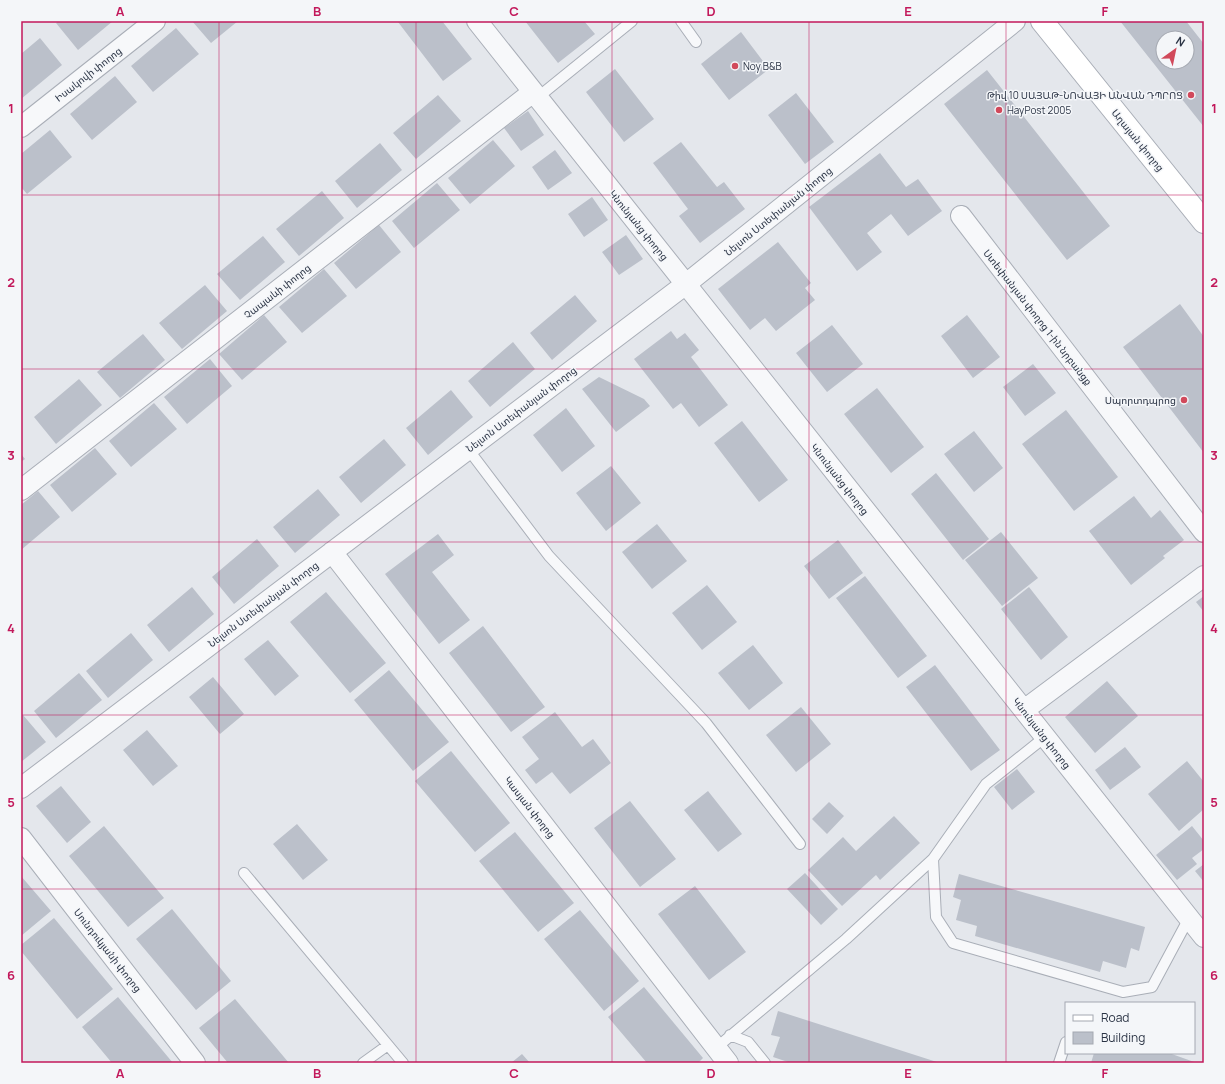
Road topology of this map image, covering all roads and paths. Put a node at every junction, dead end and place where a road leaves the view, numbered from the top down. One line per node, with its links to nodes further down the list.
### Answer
1 (155, 21): 9 (street, Իսակովի փողոց)
2 (477, 21): 8 (street, Կնունյանց փողոց)
3 (632, 21): 8 (lane)
4 (681, 21): 7 (lane)
5 (1015, 21): 12 (street, Նելսոն Ստեփանյան փողոց)
6 (1042, 21): 11 (main road, Աղայան փողոց)
7 (696, 42)
8 (535, 94): 12 (street, Կնունյանց փողոց); 14 (street, Չապաևի փողոց)
9 (21, 127)
10 (961, 216): 15 (street, Ստեփանյան փողոց 1-ին նրբանցք)
11 (1204, 222)
12 (686, 284): 13 (street, Նելսոն Ստեփանյան փողոց); 18 (street, Կնունյանց փողոց)
13 (468, 449): 16 (street, Նելսոն Ստեփանյան փողոց); 22 (lane)
14 (21, 490)
15 (1204, 532)
16 (332, 552): 20 (street, Նելսոն Ստեփանյան փողոց); 29 (street, Կասյան փողոց)
17 (1204, 576): 18 (street)
18 (1024, 710): 19 (street, Կնունյանց փողոց)
19 (1045, 737): 23 (lane); 25 (street, Կնունյանց փողոց)
20 (21, 788)
21 (21, 838): 30 (street, Սունդուկյանի փողոց)
22 (800, 844)
23 (933, 859): 25 (lane); 29 (lane)
24 (244, 873): 27 (lane)
25 (1189, 918): 26 (street, Կնունյանց փողոց)
26 (1204, 937)
27 (388, 1045): 31 (lane); 32 (lane)
28 (1065, 1045): 34 (lane)
29 (724, 1049): 33 (lane)
30 (195, 1063)
31 (363, 1063)
32 (403, 1063)
33 (765, 1063)
34 (1059, 1063)

